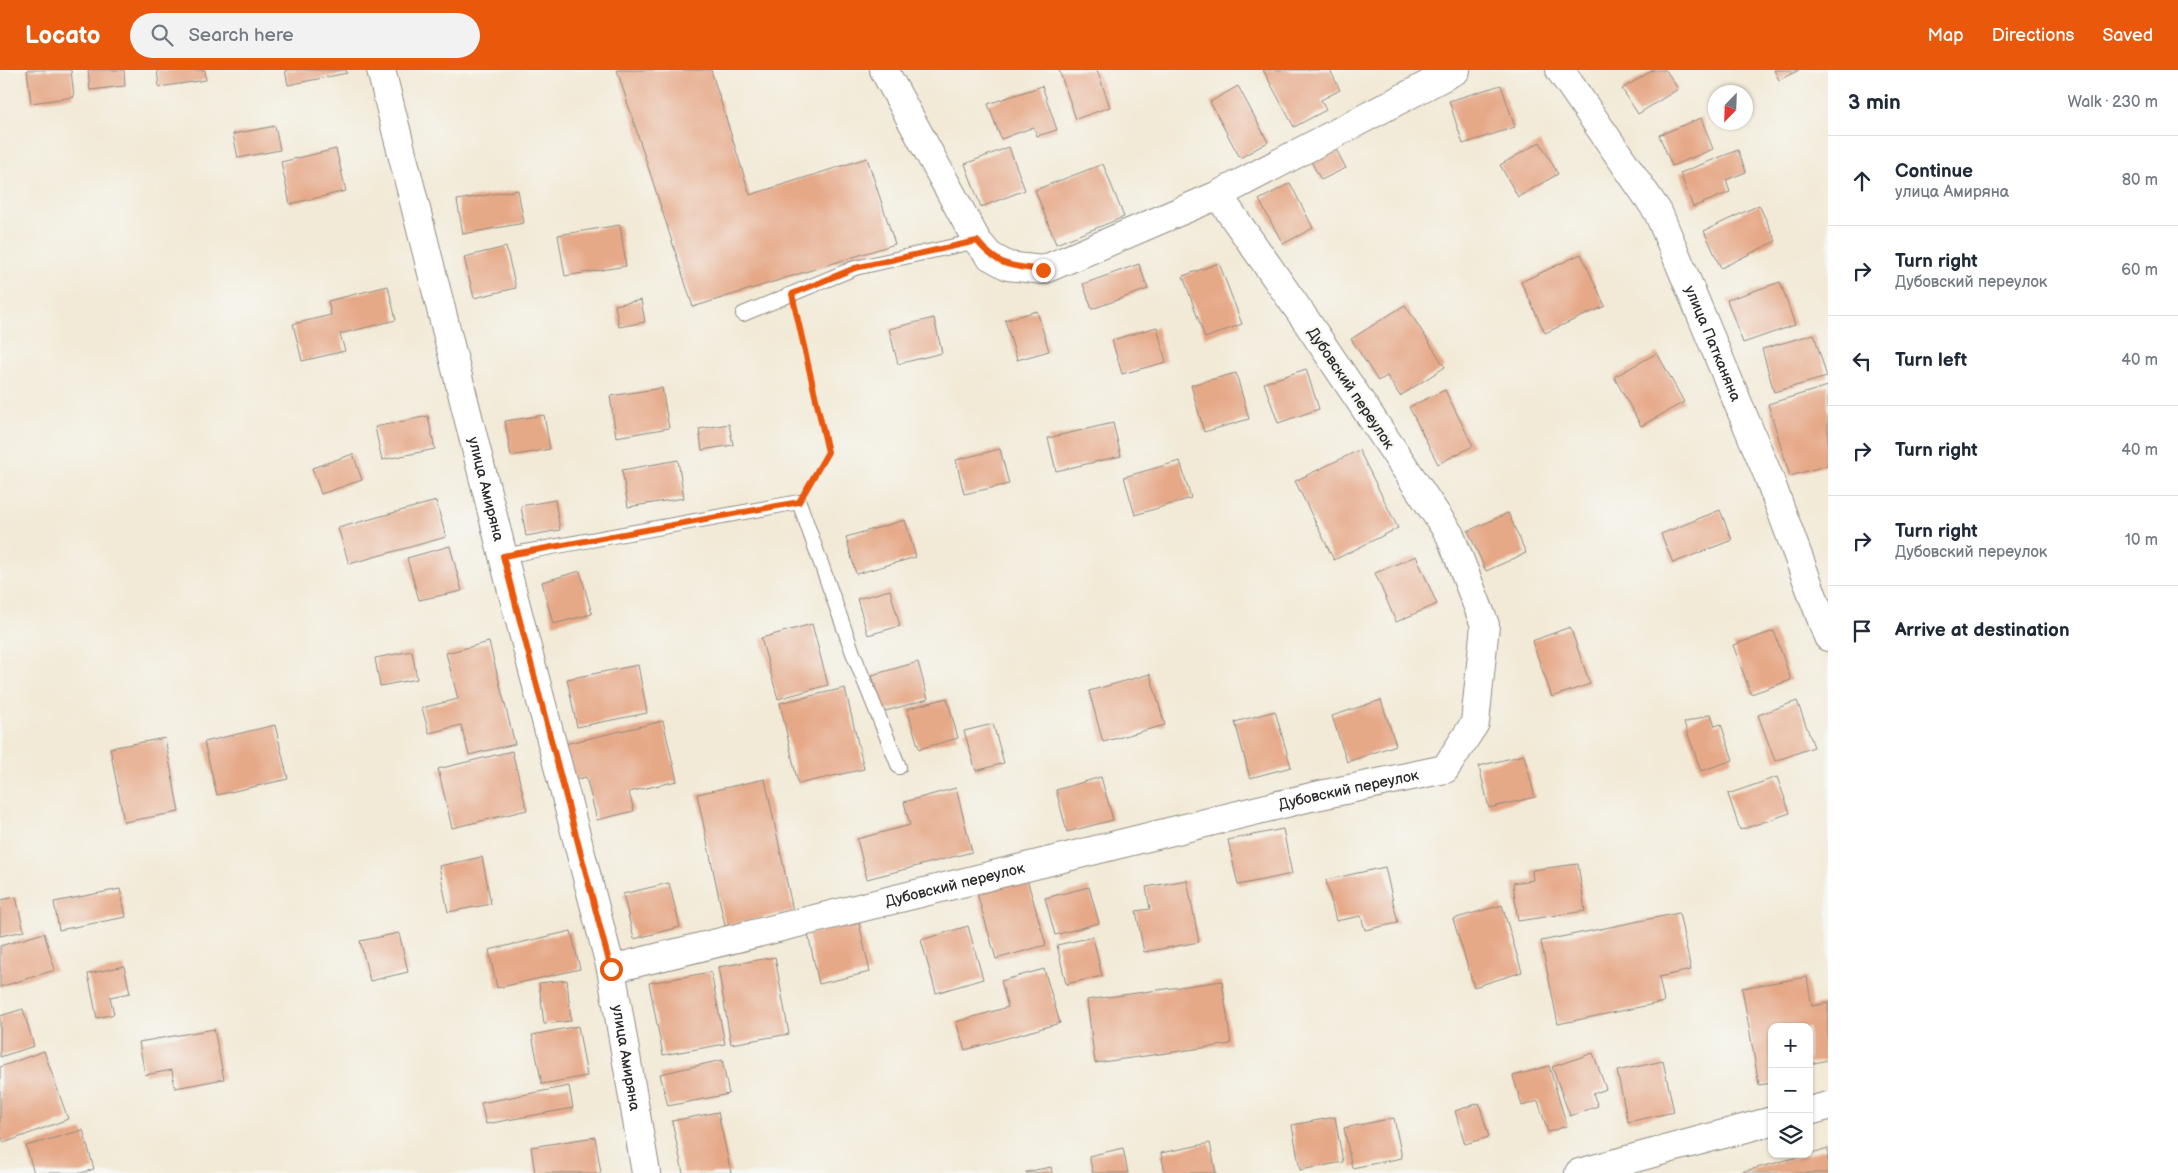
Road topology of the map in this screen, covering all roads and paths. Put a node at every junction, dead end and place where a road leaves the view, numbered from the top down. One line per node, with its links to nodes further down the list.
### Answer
1 (380, 70): 10 (street, улица Амиряна)
2 (884, 70): 6 (street)
3 (1456, 70): 5 (street)
4 (1560, 70): 11 (street, улица Патканяна)
5 (1218, 195): 6 (street); 13 (street, Дубовский переулок)
6 (977, 241): 7 (lane)
7 (792, 294): 8 (lane); 9 (path)
8 (743, 314)
9 (799, 502): 10 (lane); 12 (lane)
10 (503, 556): 13 (street, улица Амиряна)
11 (1828, 637)
12 (899, 767)
13 (611, 969): 17 (street, улица Амиряна)
14 (1828, 1106): 15 (street)
15 (1813, 1110)
16 (1768, 1122): 18 (street)
17 (646, 1173)
18 (1579, 1173)

